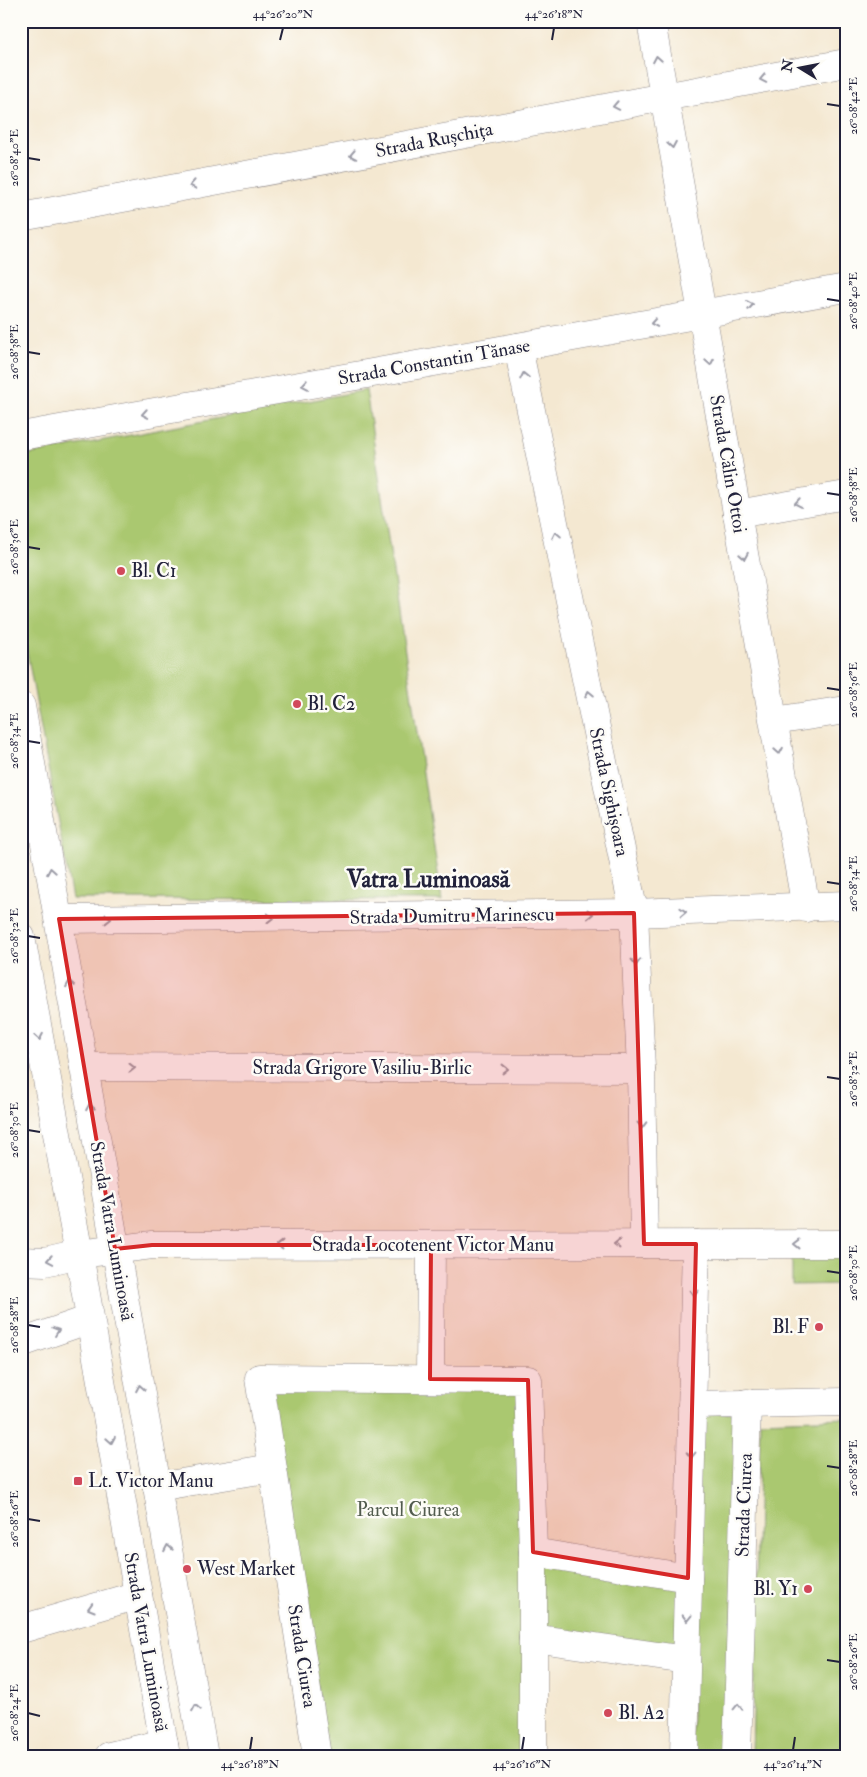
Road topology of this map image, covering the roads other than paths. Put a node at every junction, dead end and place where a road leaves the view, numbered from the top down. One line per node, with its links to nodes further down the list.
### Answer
1 (651, 21): 3 (street, Strada Călin Ottoi, one-way to 1)
2 (846, 63): 3 (street, Strada Rușchița, one-way to 3)
3 (664, 97): 4 (street, Strada Rușchița, one-way to 4); 6 (street, Strada Călin Ottoi, one-way to 6)
4 (21, 217)
5 (846, 288): 6 (street, Strada Constantin Tănase, one-way to 5)
6 (702, 314): 7 (street, Strada Constantin Tănase, one-way to 7); 10 (street, Strada Călin Ottoi, one-way to 10)
7 (518, 347): 8 (street, Strada Constantin Tănase, one-way to 8); 16 (street, Strada Sighișoara, one-way to 7)
8 (21, 436)
9 (846, 495): 10 (street, one-way to 10)
10 (737, 514): 13 (street, Strada Călin Ottoi, one-way to 13)
11 (21, 706): 17 (street, Strada Vatra Luminoasă, one-way to 11)
12 (846, 710): 13 (street)
13 (774, 721): 15 (street, Strada Călin Ottoi, one-way to 15)
14 (846, 905): 15 (street, Strada Dumitru Marinescu)
15 (806, 908): 16 (street, Strada Dumitru Marinescu, one-way to 15)
16 (634, 913): 17 (street, Strada Dumitru Marinescu, one-way to 16); 20 (street, Strada Sighișoara, one-way to 20)
17 (59, 919): 19 (street, Strada Vatra Luminoasă, one-way to 17)
18 (21, 937): 26 (street, Strada Vatra Luminoasă, one-way to 26)
19 (84, 1067): 20 (street, Strada Grigore Vasiliu-Birlic, one-way to 20); 25 (street, Strada Vatra Luminoasă, one-way to 19)
20 (640, 1069): 21 (street, Strada Sighișoara, one-way to 21)
21 (644, 1244): 22 (street, Strada Locotenent Victor Manu); 24 (street, Strada Locotenent Victor Manu, one-way to 24)
22 (696, 1244): 23 (street, Strada Locotenent Victor Manu, one-way to 22); 33 (street, one-way to 33)
23 (846, 1244)
24 (431, 1245): 25 (street, Strada Locotenent Victor Manu, one-way to 25); 30 (street)
25 (116, 1249): 26 (street, Strada Locotenent Victor Manu); 35 (street, Strada Vatra Luminoasă, one-way to 25)
26 (79, 1254): 27 (street, Strada Locotenent Victor Manu, one-way to 27); 28 (street, Strada Vatra Luminoasă)
27 (21, 1261)
28 (90, 1319): 29 (street, one-way to 28); 38 (street, Strada Vatra Luminoasă, one-way to 38)
29 (21, 1343)
30 (430, 1379): 34 (street, Strada Ciurea); 36 (street, Strada Ciurea)
31 (846, 1402): 32 (street)
32 (747, 1404): 33 (street); 48 (street, Strada Ciurea, one-way to 32)
33 (692, 1405): 37 (street, one-way to 37)
34 (272, 1468): 35 (street); 45 (street, Strada Ciurea)
35 (157, 1487): 44 (street, Strada Vatra Luminoasă, one-way to 35)
36 (533, 1552): 37 (street); 40 (street, Strada Ciurea)
37 (688, 1578): 41 (street, one-way to 41)
38 (138, 1595): 39 (street, one-way to 39); 42 (street, Strada Vatra Luminoasă)
39 (21, 1629)
40 (534, 1638): 41 (street); 46 (street, Strada Ciurea)
41 (686, 1660): 47 (street)
42 (165, 1749): 43 (street)
43 (109, 1756)
44 (204, 1756)
45 (317, 1756)
46 (533, 1756)
47 (684, 1756)
48 (737, 1756)

